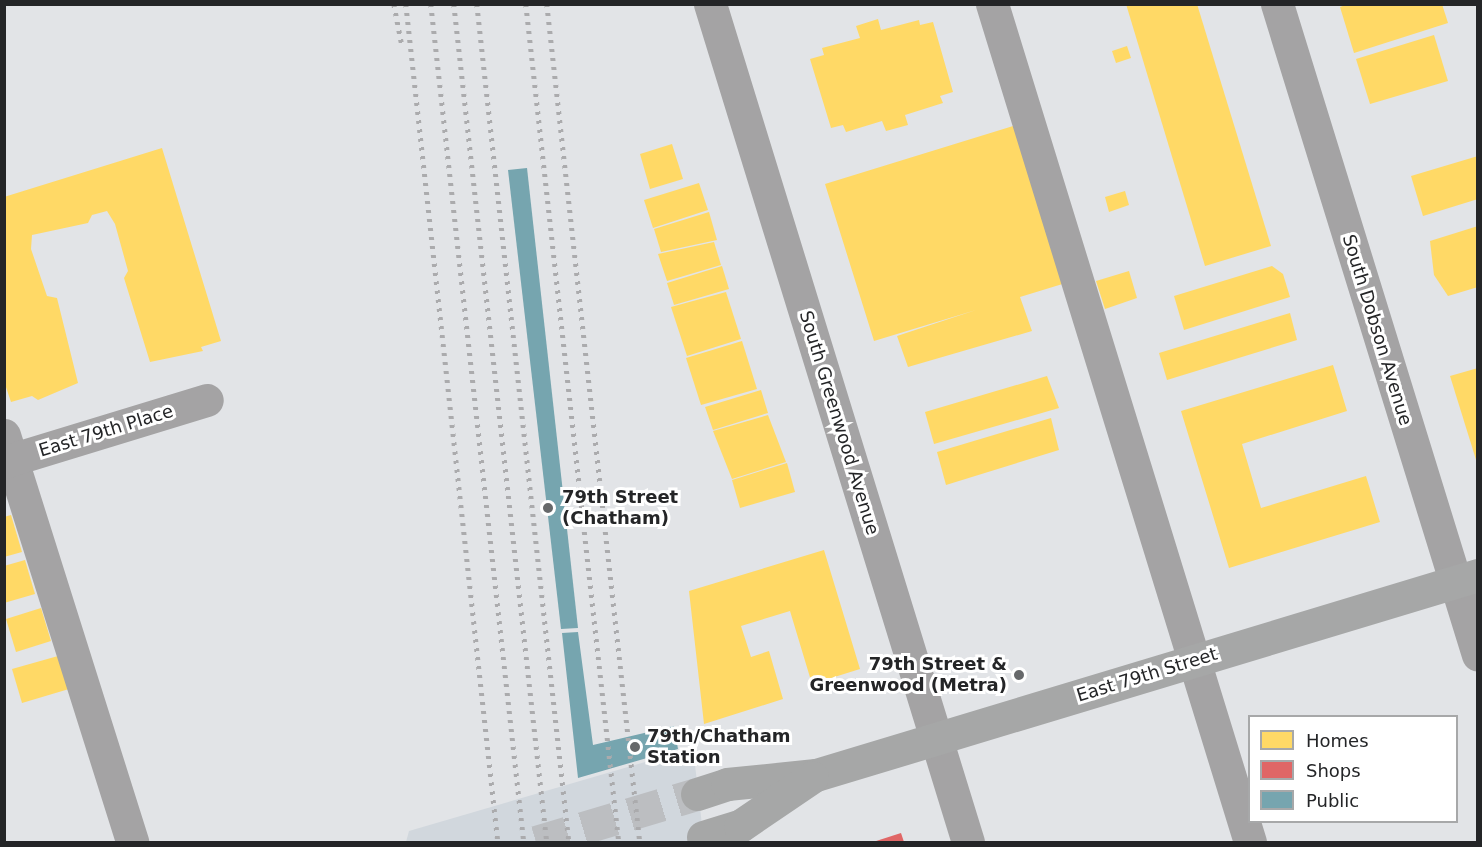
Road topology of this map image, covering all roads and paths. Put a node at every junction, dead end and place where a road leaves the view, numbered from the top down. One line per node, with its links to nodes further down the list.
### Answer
1 (710, 4): 9 (street, South Greenwood Avenue)
2 (992, 4): 8 (street)
3 (1277, 4): 6 (street, South Dobson Avenue)
4 (207, 400): 5 (street, East 79th Place)
5 (7, 452): 13 (street)
6 (1466, 579): 7 (street, South Dobson Avenue); 8 (main road, East 79th Street)
7 (1478, 655)
8 (1194, 661): 9 (main road, East 79th Street); 15 (street)
9 (936, 738): 10 (main road, East 79th Street); 14 (street, South Greenwood Avenue)
10 (816, 774): 11 (main road, East 79th Street); 12 (main road, East 79th Street)
11 (697, 794)
12 (703, 837)
13 (132, 843)
14 (968, 843)
15 (1250, 843)

